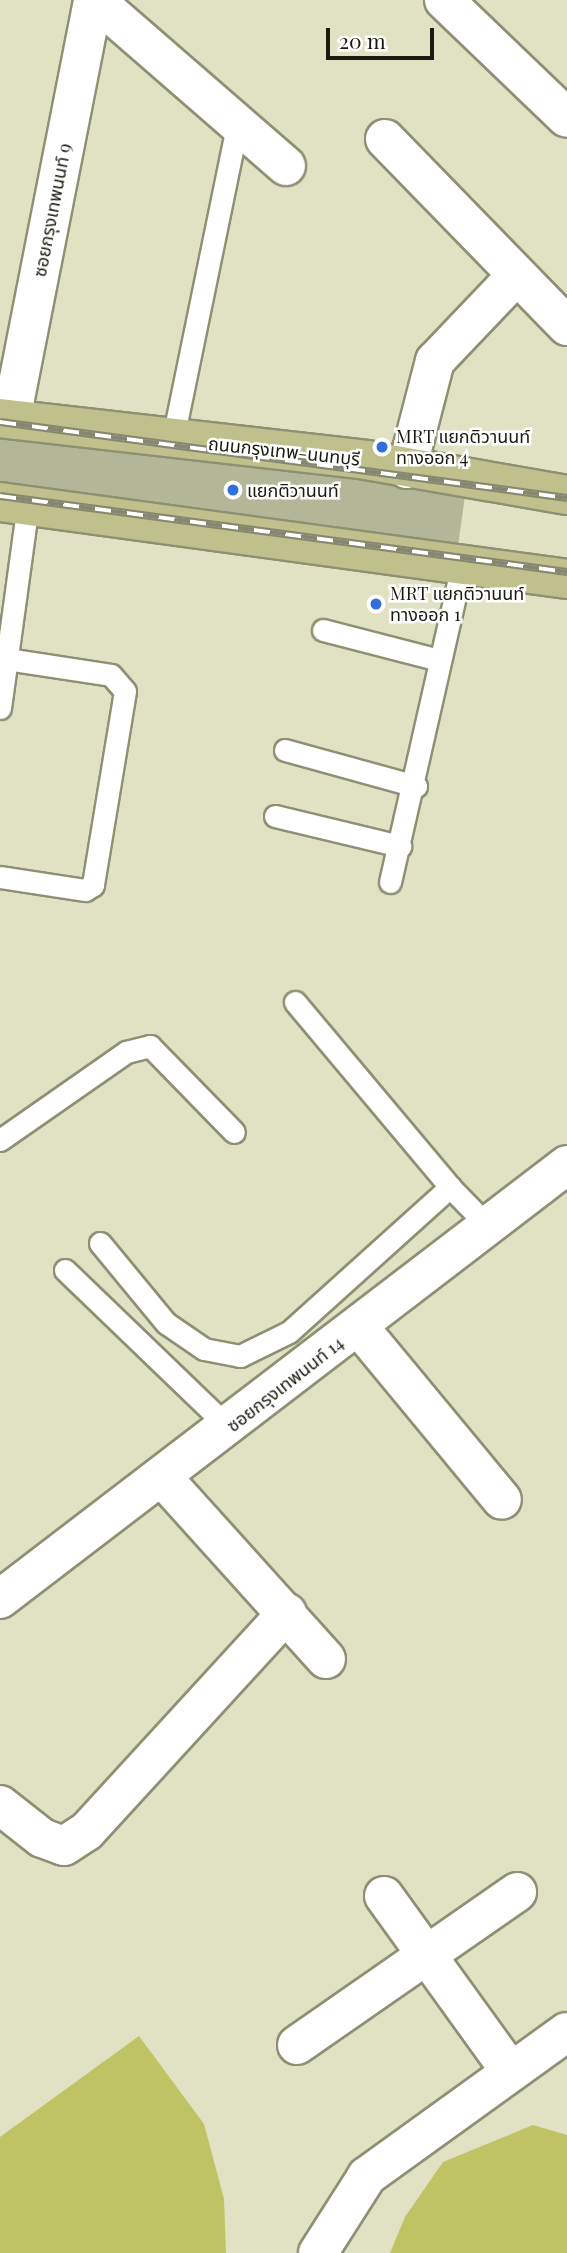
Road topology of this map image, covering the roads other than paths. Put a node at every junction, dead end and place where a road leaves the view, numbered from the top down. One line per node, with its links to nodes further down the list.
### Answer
1 (94, 0): 4 (street); 9 (street, ซอยกรุงเทพนนท์ 9)
2 (444, 0): 3 (street)
3 (567, 118)
4 (237, 127): 6 (street); 10 (lane)
5 (385, 139): 7 (street)
6 (286, 166)
7 (515, 276): 8 (street); 11 (street)
8 (567, 326)
9 (5, 419): 10 (main road, ถนนกรุงเทพ-นนทบุรี)
10 (173, 438): 11 (main road, ถนนกรุงเทพ-นนทบุรี)
11 (407, 469): 12 (main road, ถนนกรุงเทพ-นนทบุรี)
12 (567, 495)
13 (14, 503): 14 (main road); 17 (lane)
14 (462, 566): 15 (main road); 18 (lane)
15 (567, 579)
16 (323, 630): 18 (lane)
17 (4, 658): 19 (lane); 24 (lane)
18 (439, 660): 21 (lane)
19 (0, 708)
20 (285, 750): 21 (lane)
21 (416, 786): 23 (lane)
22 (275, 816): 23 (lane)
23 (400, 846): 25 (lane)
24 (0, 877)
25 (390, 882)
26 (295, 1002): 30 (lane)
27 (234, 1132): 28 (lane)
28 (0, 1140)
29 (567, 1165): 31 (street, ซอยกรุงเทพนนท์ 14)
30 (450, 1187): 31 (lane); 32 (lane)
31 (487, 1225): 34 (street, ซอยกรุงเทพนนท์ 14)
32 (100, 1242)
33 (65, 1270): 35 (lane)
34 (359, 1327): 35 (street, ซอยกรุงเทพนนท์ 14); 37 (street)
35 (228, 1427): 36 (street, ซอยกรุงเทพนนท์ 14)
36 (162, 1477): 38 (street, ซอยกรุงเทพนนท์ 14); 39 (street)
37 (502, 1500)
38 (0, 1599)
39 (287, 1613): 40 (street); 41 (street)
40 (327, 1659)
41 (0, 1805)
42 (517, 1892): 44 (street)
43 (384, 1895): 44 (street)
44 (428, 1956): 46 (street); 47 (street)
45 (567, 2032): 47 (street)
46 (297, 2045)
47 (510, 2071): 48 (street)
48 (318, 2253)

